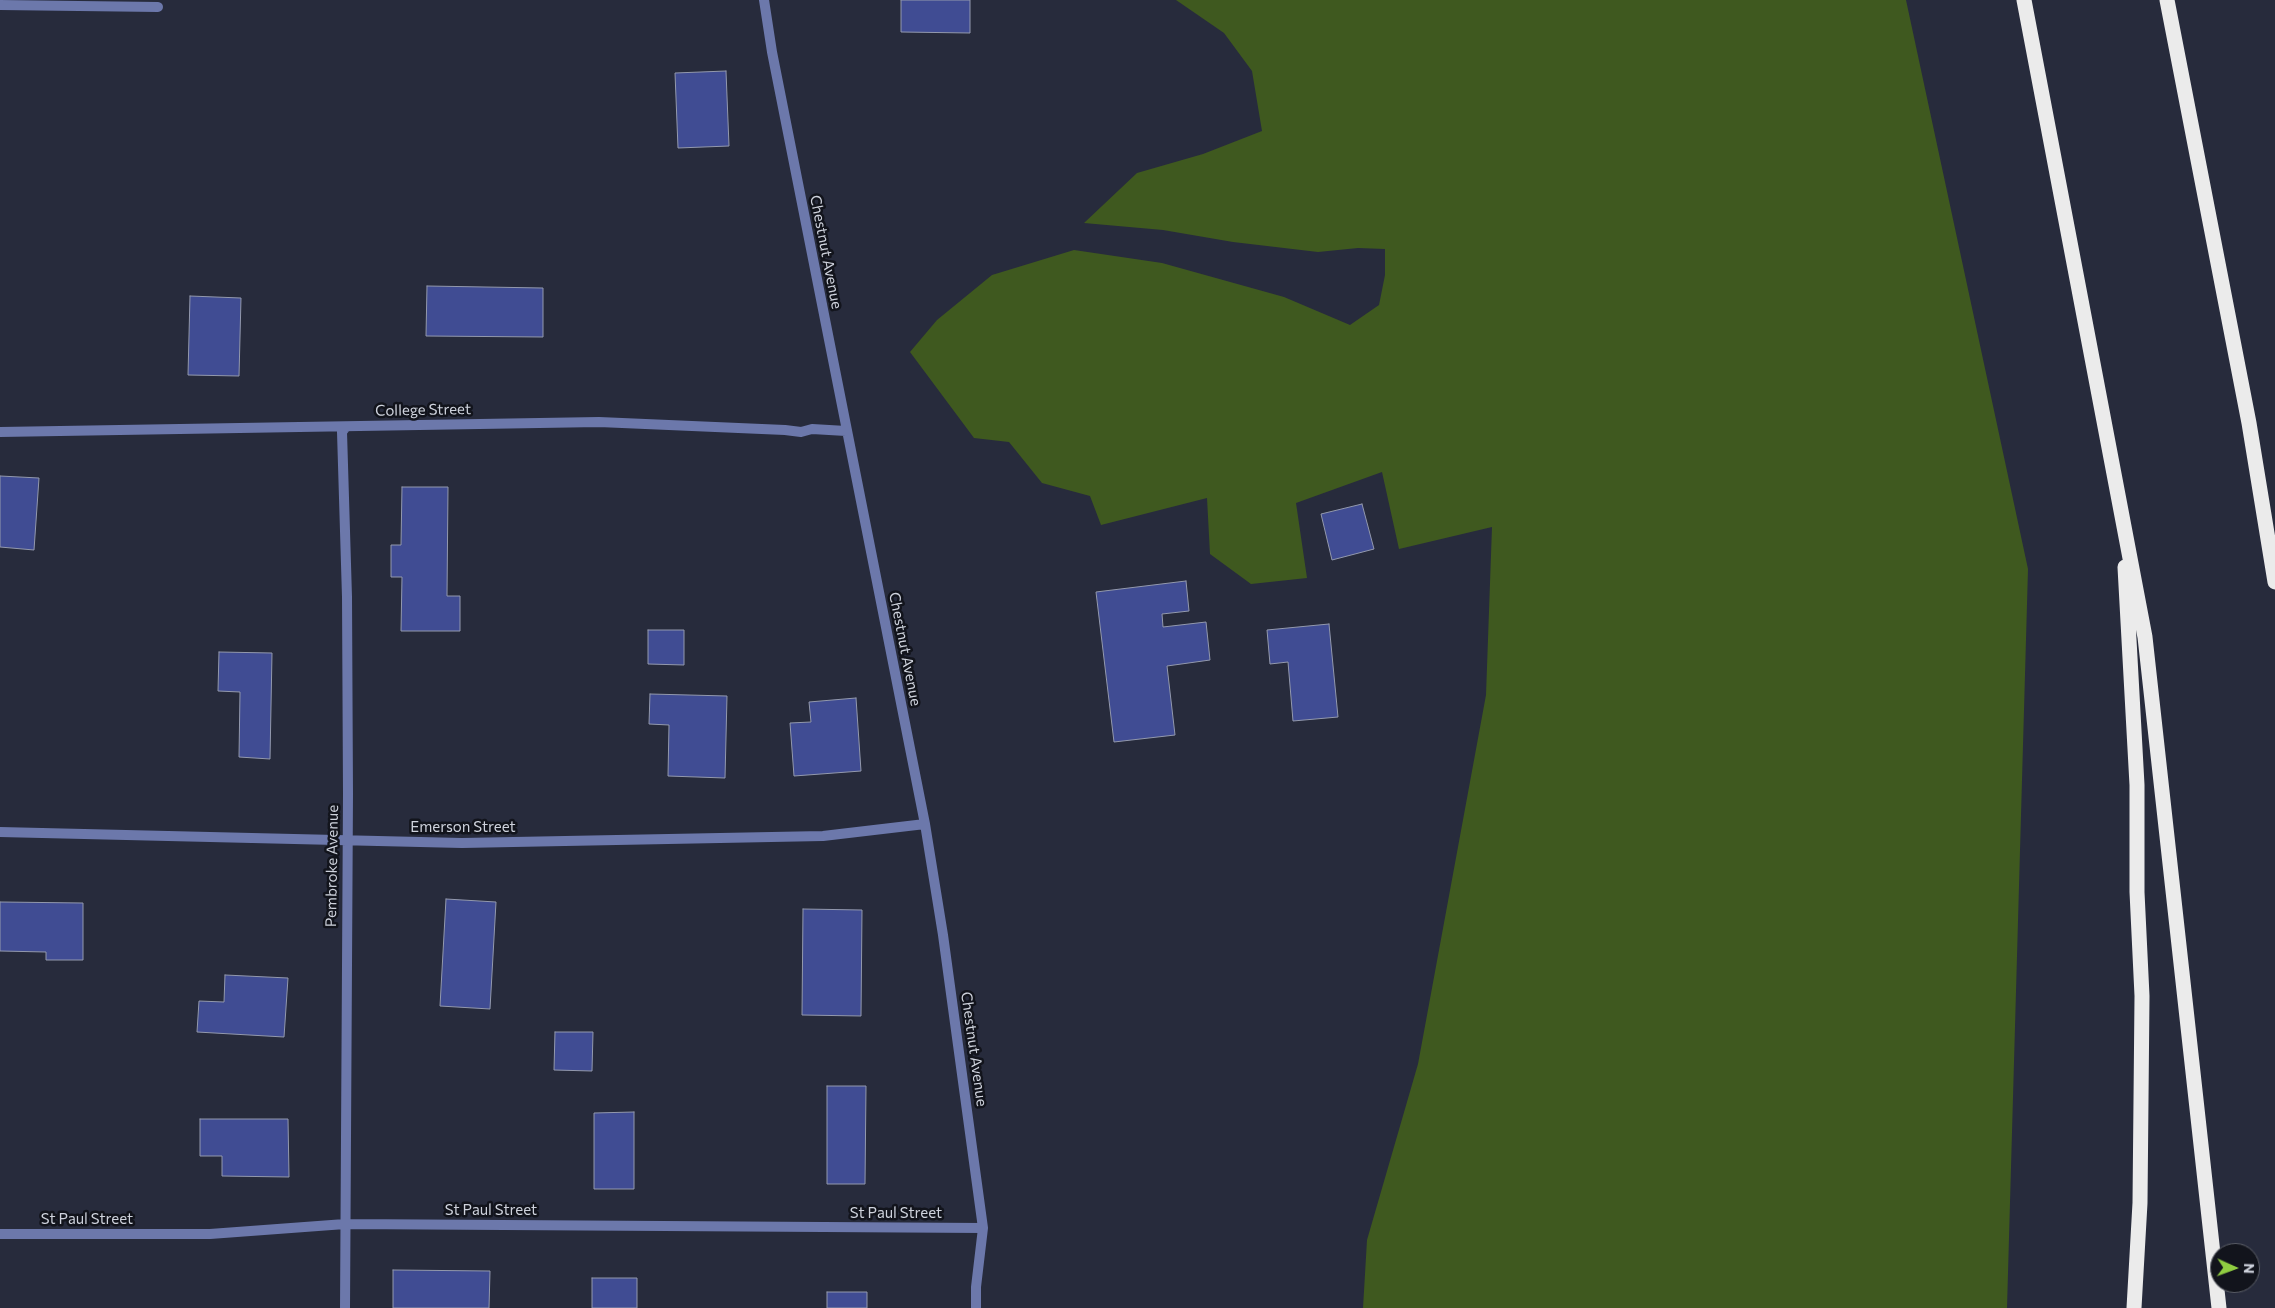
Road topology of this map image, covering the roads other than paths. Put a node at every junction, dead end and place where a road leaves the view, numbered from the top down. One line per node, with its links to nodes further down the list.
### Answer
1 (764, 0): 7 (street, Chestnut Avenue)
2 (2024, 0): 9 (highway)
3 (2167, 0): 10 (highway)
4 (0, 6): 5 (street)
5 (158, 7)
6 (346, 427): 7 (street, College Street); 8 (street, College Street); 13 (street, Pembroke Avenue)
7 (846, 431): 11 (street, Chestnut Avenue)
8 (0, 432)
9 (2125, 531): 19 (highway); 20 (highway)
10 (2275, 582)
11 (925, 824): 13 (street, Emerson Street); 15 (street, Chestnut Avenue)
12 (0, 832): 13 (street, Emerson Street)
13 (346, 841): 14 (street, Pembroke Avenue)
14 (345, 1224): 15 (street, St Paul Street); 16 (street, St Paul Street); 17 (street, Pembroke Avenue)
15 (983, 1228): 18 (street, Chestnut Avenue)
16 (0, 1234)
17 (346, 1308)
18 (976, 1308)
19 (2134, 1308)
20 (2219, 1308)

